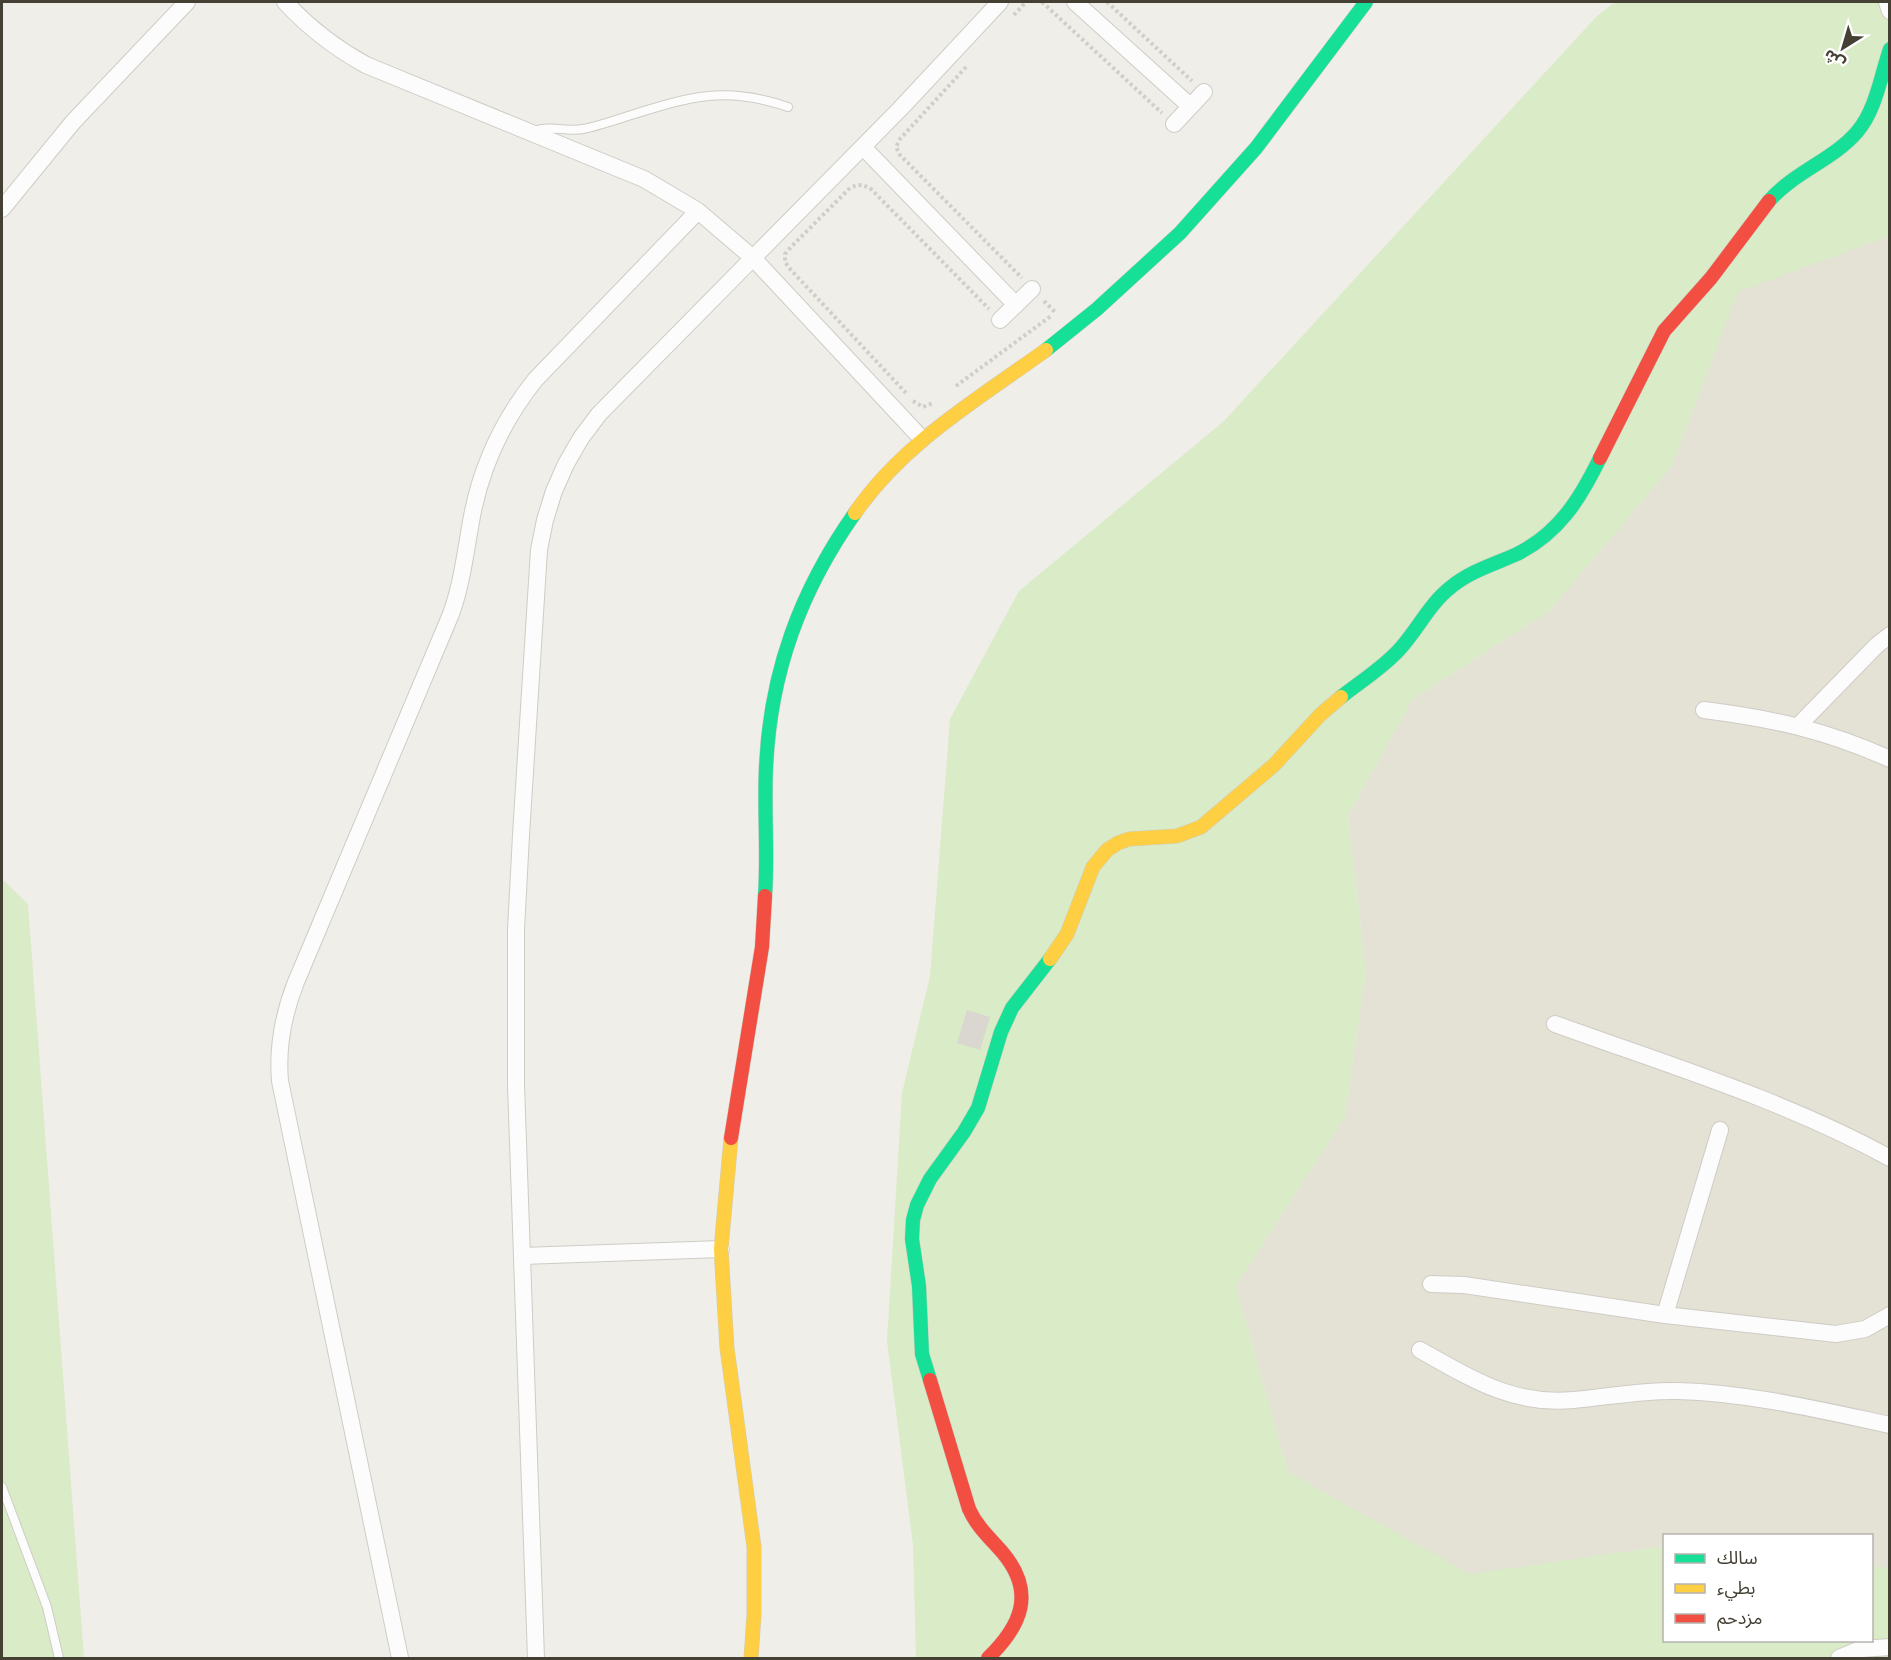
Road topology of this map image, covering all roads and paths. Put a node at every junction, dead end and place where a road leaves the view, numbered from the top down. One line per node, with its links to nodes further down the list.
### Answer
1 (187, 2): 20 (street)
2 (285, 2): 18 (street)
3 (1000, 2): 19 (street)
4 (1026, 2): 11 (path)
5 (1042, 2): 17 (path)
6 (1075, 2): 15 (street)
7 (1107, 2): 14 (path)
8 (1366, 2): 30 (street)
9 (1887, 2): 10 (street)
10 (1890, 11)
11 (1010, 19)
12 (1890, 49): 51 (street)
13 (971, 62): 23 (path)
14 (1204, 92): 15 (street)
15 (1190, 106): 17 (street)
16 (788, 107): 18 (lane)
17 (1173, 124)
18 (531, 132): 21 (street)
19 (863, 147): 22 (street); 24 (street)
20 (2, 209)
21 (698, 211): 22 (street); 48 (street)
22 (753, 258): 30 (street); 39 (street)
23 (1032, 289): 24 (street); 26 (path)
24 (1017, 305): 27 (street)
25 (1064, 307): 26 (path)
26 (1056, 313): 28 (path)
27 (1000, 320): 29 (path)
28 (947, 392)
29 (938, 399)
30 (922, 439): 38 (street)
31 (1890, 635): 33 (street)
32 (1704, 710): 33 (street)
33 (1798, 726): 34 (street)
34 (1890, 759)
35 (1555, 1024): 37 (street)
36 (1720, 1130): 41 (street)
37 (1890, 1158)
38 (721, 1249): 39 (street); 50 (street)
39 (522, 1256): 49 (street)
40 (1431, 1284): 41 (street)
41 (1665, 1315): 42 (street)
42 (1890, 1315)
43 (1420, 1350): 44 (street)
44 (1890, 1425)
45 (2, 1487): 47 (lane)
46 (1890, 1647): 52 (street)
47 (58, 1659)
48 (400, 1659)
49 (536, 1659)
50 (751, 1659)
51 (988, 1659)
52 (1839, 1659)

